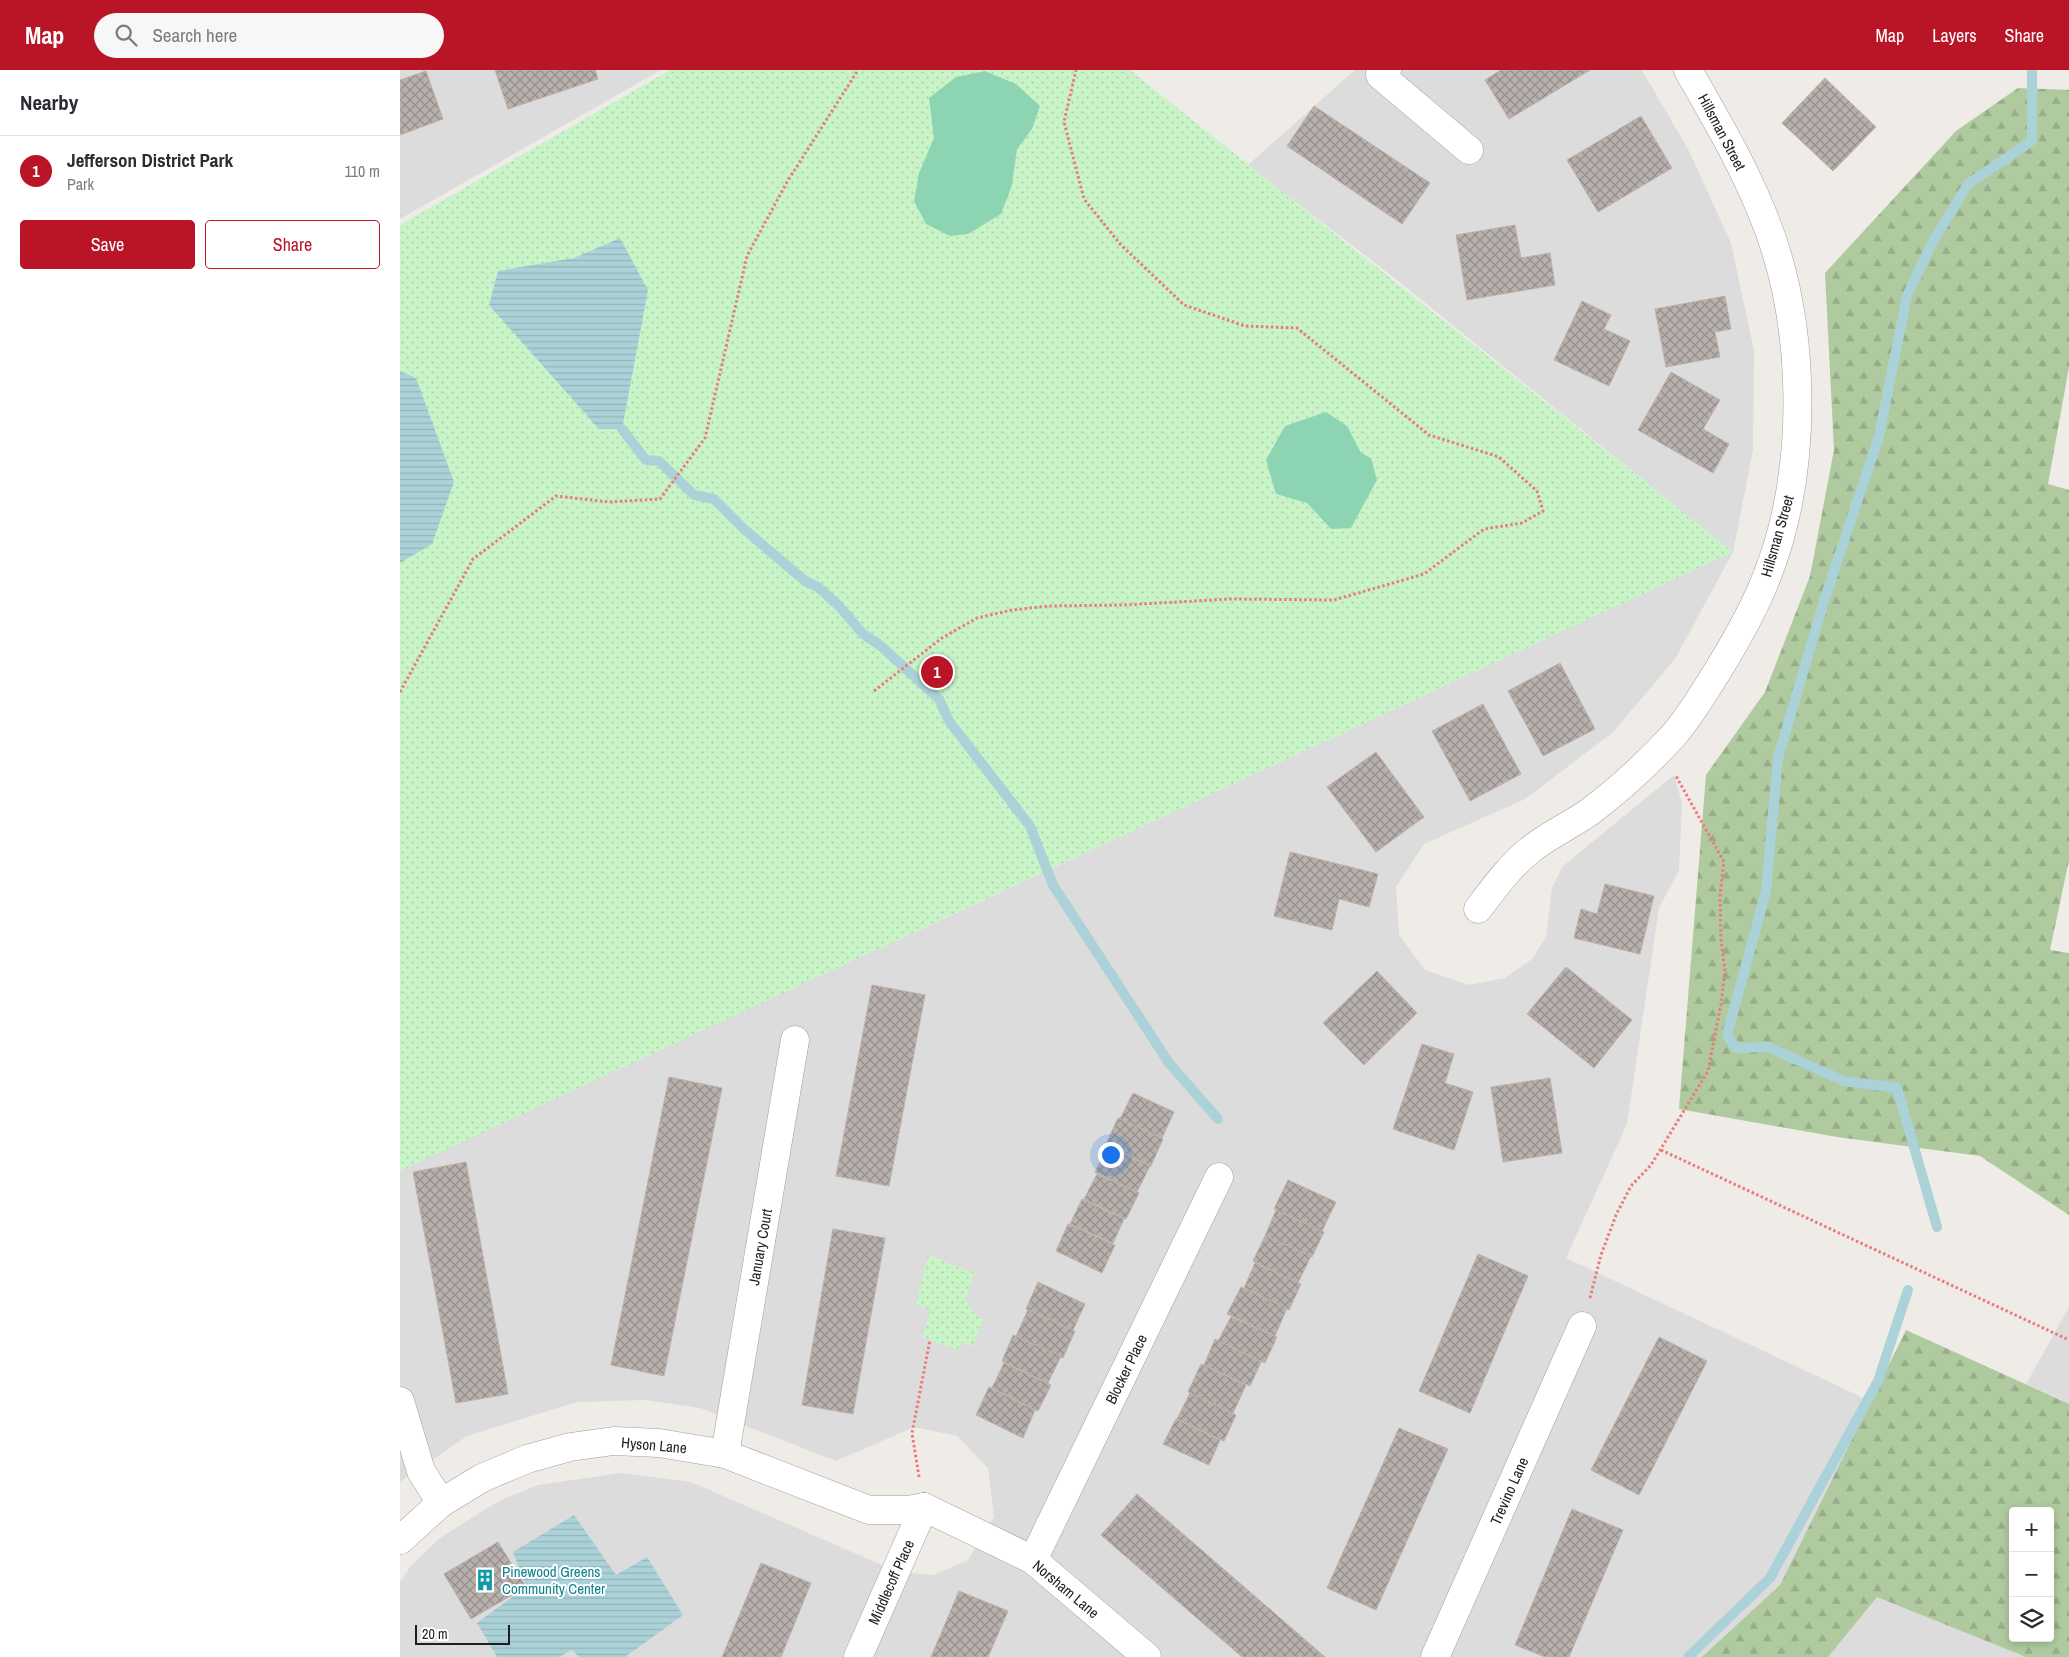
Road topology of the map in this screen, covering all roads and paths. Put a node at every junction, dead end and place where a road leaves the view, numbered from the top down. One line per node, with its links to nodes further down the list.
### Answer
1 (858, 70): 7 (path)
2 (1076, 70): 6 (path)
3 (1387, 70): 5 (street)
4 (1698, 74): 8 (street, Hillsman Street)
5 (1469, 150)
6 (874, 691)
7 (400, 692)
8 (1649, 761): 9 (street, Hillsman Street); 11 (path)
9 (1478, 909)
10 (795, 1040): 17 (street, January Court)
11 (1661, 1150): 13 (path); 15 (path)
12 (1219, 1177): 21 (street, Blocker Place)
13 (1582, 1326): 24 (street, Trevino Lane)
14 (930, 1340): 19 (path)
15 (2069, 1340)
16 (400, 1401): 18 (street)
17 (725, 1454): 18 (street, Hyson Lane); 19 (street, Hyson Lane)
18 (441, 1503): 20 (street, Hyson Lane)
19 (924, 1507): 21 (street, Norsham Lane); 22 (street, Middlecoff Place)
20 (400, 1540)
21 (1033, 1560): 23 (street, Norsham Lane)
22 (858, 1657)
23 (1147, 1657)
24 (1435, 1657)

